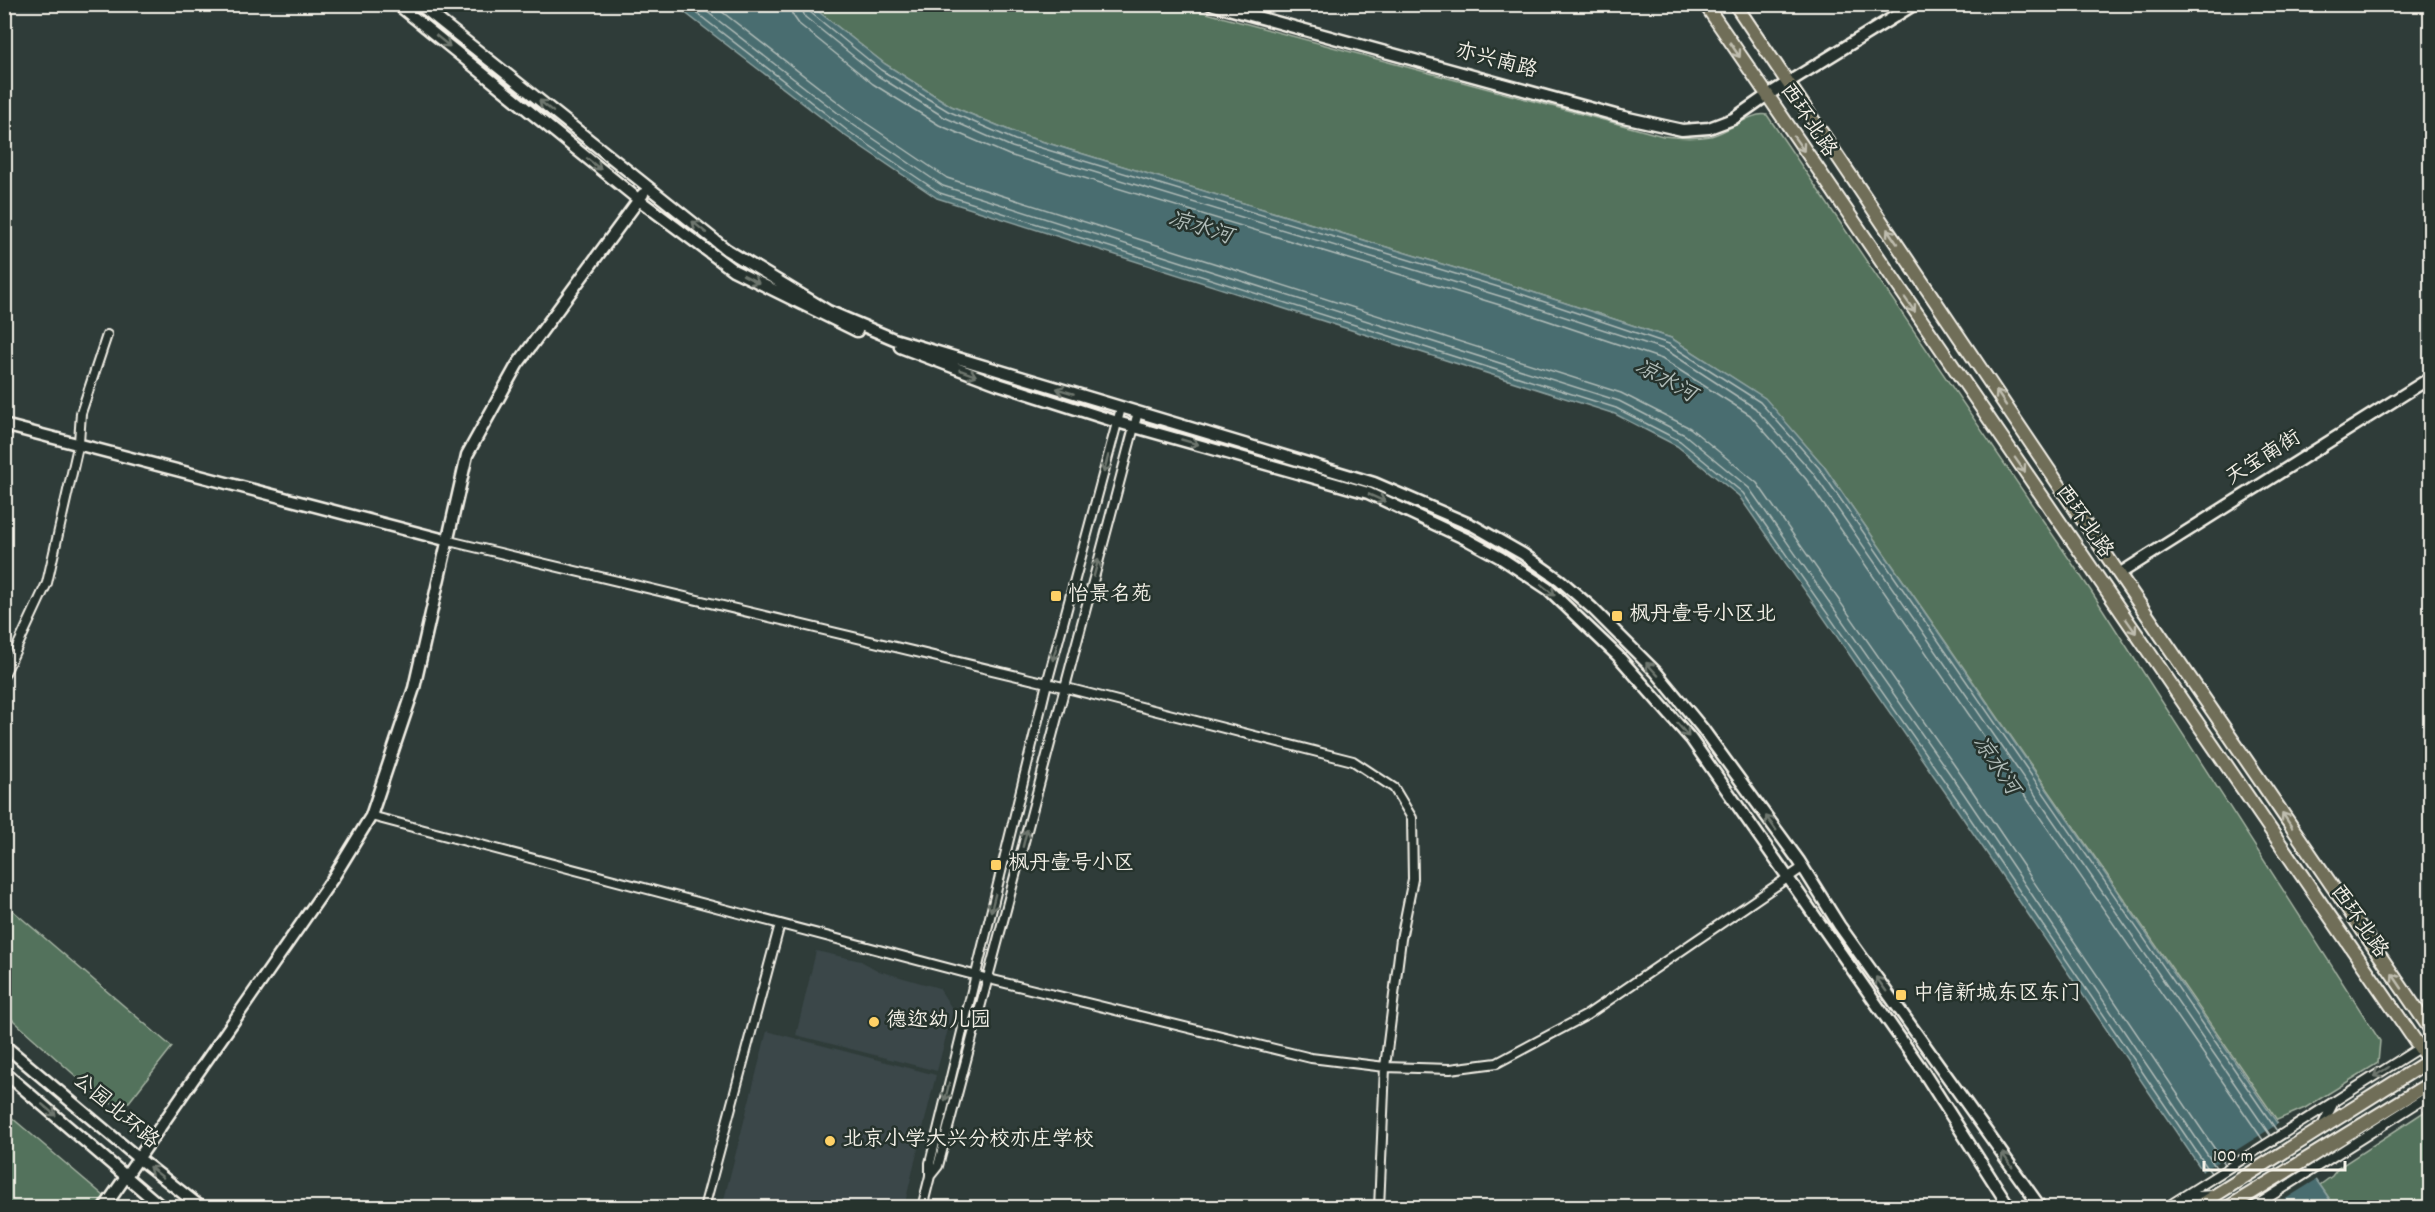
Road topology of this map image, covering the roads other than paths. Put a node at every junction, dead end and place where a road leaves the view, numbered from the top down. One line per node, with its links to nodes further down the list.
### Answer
1 (397, 4): 10 (street, one-way to 10)
2 (419, 4): 9 (street, one-way to 2)
3 (1210, 4): 8 (street, 亦兴南路)
4 (1705, 4): 8 (main road, 西环北路, one-way to 8)
5 (1735, 4): 7 (main road, 西环北路)
6 (1915, 4): 7 (street, 亦兴南路)
7 (1789, 83): 8 (street, 亦兴南路); 20 (main road, 西环北路, one-way to 7)
8 (1766, 96): 31 (main road, 西环北路, one-way to 31)
9 (648, 187): 10 (street); 13 (street, one-way to 9)
10 (639, 200): 15 (street, one-way to 15); 19 (street)
11 (107, 335): 18 (street)
12 (2430, 378): 20 (street, 天宝南街)
13 (1121, 408): 14 (street); 15 (street)
14 (1138, 412): 17 (street); 25 (street, one-way to 14)
15 (1118, 422): 17 (street); 22 (street, one-way to 22)
16 (4, 424): 18 (street)
17 (1134, 426): 23 (street, one-way to 17); 26 (street, one-way to 26)
18 (79, 442): 19 (street); 21 (street)
19 (449, 541): 22 (street); 24 (street)
20 (2119, 574): 30 (main road, 西环北路, one-way to 20)
21 (4, 675)
22 (1047, 683): 23 (street); 28 (street, one-way to 28)
23 (1063, 689): 29 (street, one-way to 23); 34 (street)
24 (371, 816): 27 (street); 42 (street)
25 (1802, 868): 26 (street); 54 (street, one-way to 25)
26 (1789, 877): 34 (street); 53 (street)
27 (780, 924): 28 (street); 50 (street)
28 (976, 975): 29 (street); 45 (street, one-way to 45)
29 (989, 979): 34 (street); 45 (street)
30 (2430, 1029)
31 (2425, 1044): 33 (main road, 西环北路); 38 (street, one-way to 38)
32 (4, 1045): 42 (street, 公园北环路)
33 (2430, 1061): 39 (main road)
34 (1384, 1067): 52 (street)
35 (4, 1072): 44 (street, 公园北环路, one-way to 44)
36 (2430, 1083): 40 (main road)
37 (2430, 1095): 41 (street)
38 (2335, 1101): 39 (street); 46 (street)
39 (2321, 1129): 46 (main road)
40 (2355, 1130): 41 (street); 43 (main road)
41 (2338, 1154): 43 (street)
42 (138, 1158): 44 (street); 49 (street, 公园北环路, one-way to 42)
43 (2319, 1159): 56 (main road); 57 (street)
44 (127, 1176): 47 (street); 48 (street, 公园北环路)
45 (930, 1176): 51 (street)
46 (2195, 1200): 55 (street)
47 (104, 1208)
48 (163, 1208)
49 (202, 1208)
50 (704, 1208)
51 (922, 1208)
52 (1379, 1208)
53 (2010, 1208)
54 (2041, 1208)
55 (2165, 1208)
56 (2226, 1208)
57 (2252, 1208)

